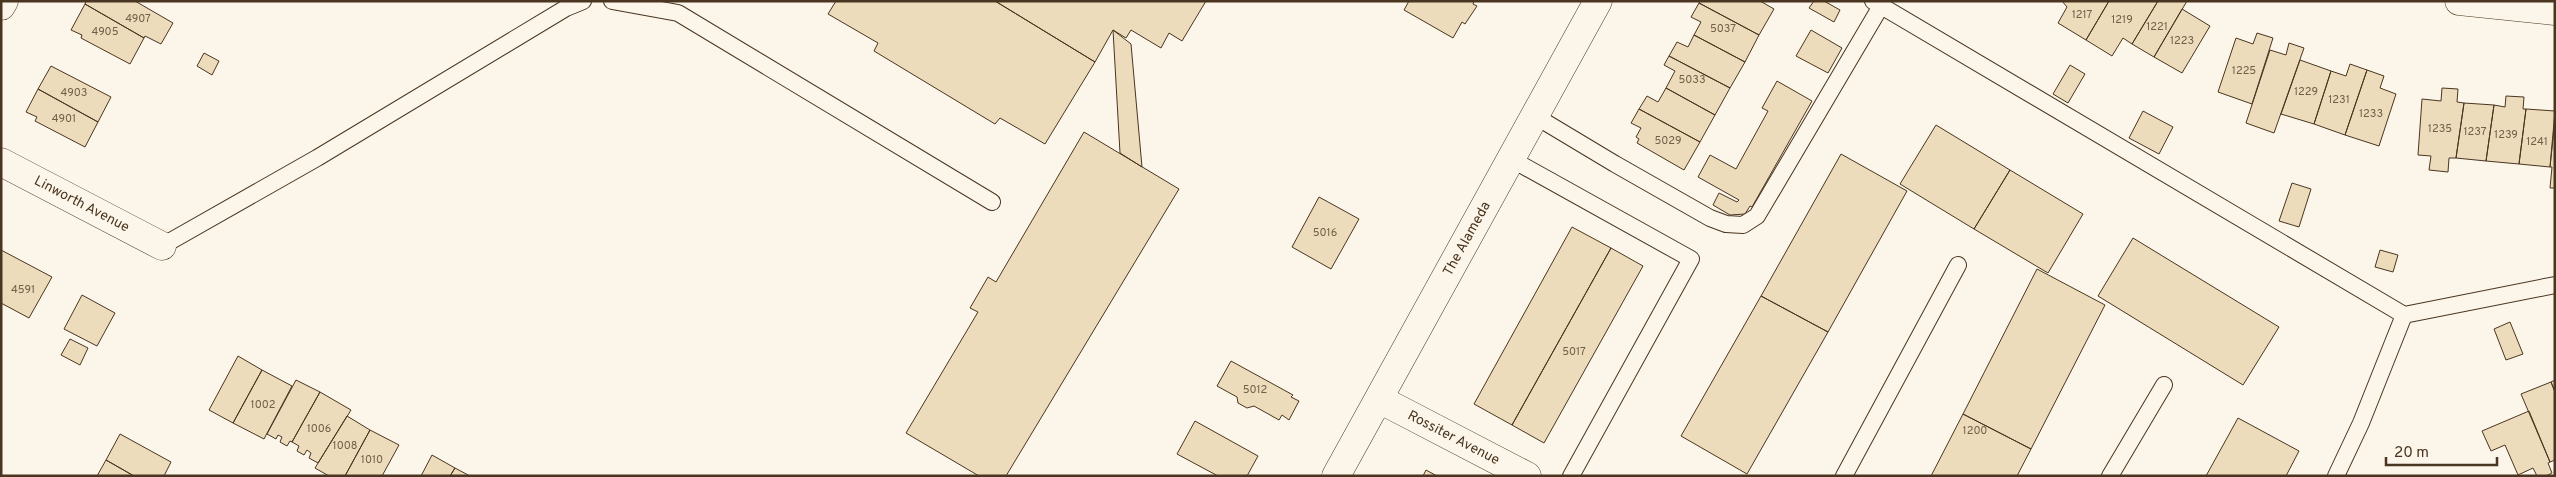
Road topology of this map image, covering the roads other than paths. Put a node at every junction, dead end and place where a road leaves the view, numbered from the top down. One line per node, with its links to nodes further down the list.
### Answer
1 (4, 1): 7 (main road)
2 (583, 1): 13 (lane)
3 (612, 1): 12 (lane)
4 (1598, 1): 9 (main road, The Alameda)
5 (2459, 1): 8 (main road)
6 (1877, 4): 9 (lane); 16 (lane)
7 (1, 6)
8 (2555, 11)
9 (1535, 116): 10 (main road, The Alameda)
10 (1511, 159): 18 (main road, The Alameda); 21 (lane)
11 (1, 162): 13 (main road, Linworth Avenue)
12 (992, 202)
13 (162, 246)
14 (1958, 265): 22 (lane)
15 (2555, 284): 16 (lane)
16 (2404, 315): 24 (lane)
17 (2164, 385): 23 (lane)
18 (1379, 399): 19 (main road, The Alameda); 20 (main road, Rossiter Avenue)
19 (1336, 476)
20 (1527, 476)
21 (1571, 476)
22 (1844, 476)
23 (2110, 476)
24 (2336, 476)

